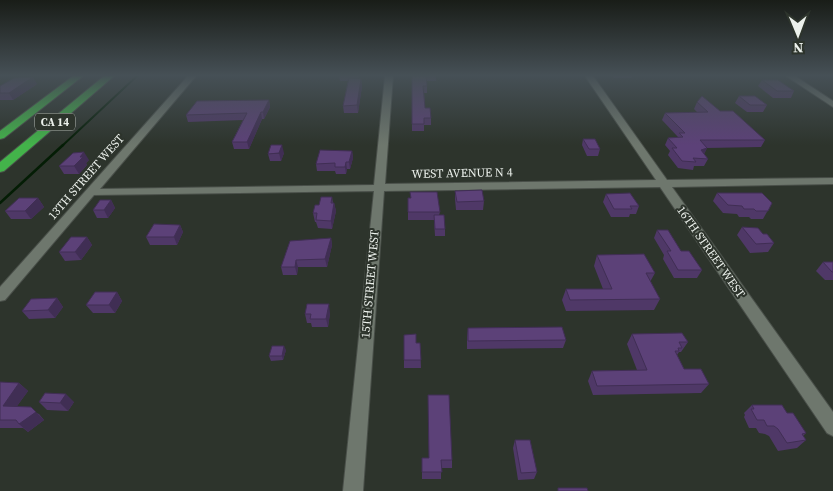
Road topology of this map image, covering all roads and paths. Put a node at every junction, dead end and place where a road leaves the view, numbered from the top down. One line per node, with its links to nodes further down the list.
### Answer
1 (49, 99): 6 (highway, CA 14)
2 (83, 99): 7 (highway, CA 14)
3 (172, 99): 11 (street, 13TH STREET WEST)
4 (387, 99): 10 (street, 15TH STREET WEST)
5 (605, 99): 9 (street, 16TH STREET WEST)
6 (0, 136)
7 (0, 168)
8 (833, 180): 9 (street, WEST AVENUE N 4)
9 (664, 183): 10 (street, WEST AVENUE N 4); 13 (street, 16TH STREET WEST)
10 (379, 188): 11 (street, WEST AVENUE N 4); 14 (street, 15TH STREET WEST)
11 (91, 192): 12 (street, 13TH STREET WEST)
12 (0, 296)
13 (833, 427)
14 (352, 491)

